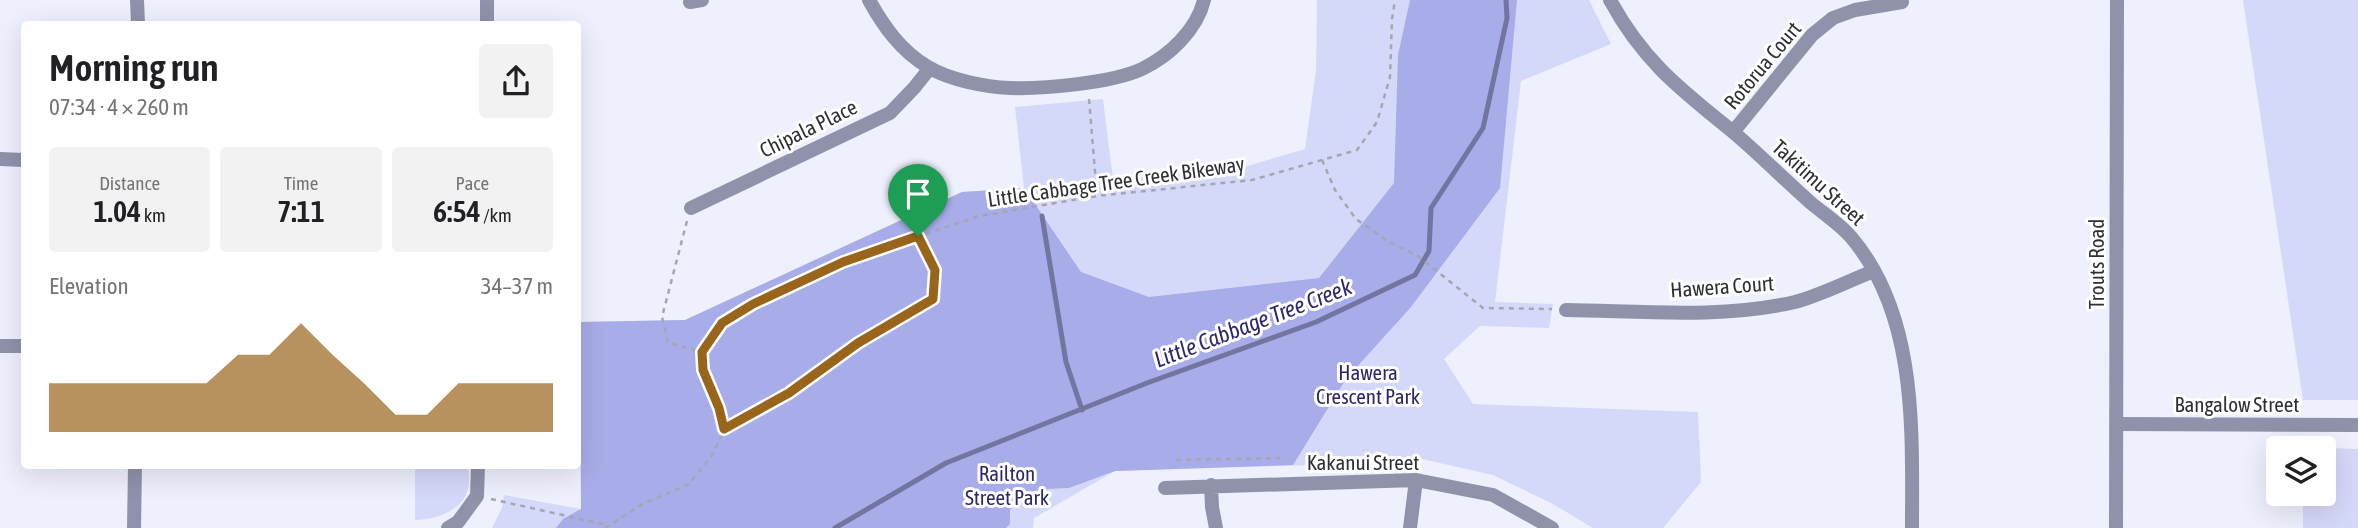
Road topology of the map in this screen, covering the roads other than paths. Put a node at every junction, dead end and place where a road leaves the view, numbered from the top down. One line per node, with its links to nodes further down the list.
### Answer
1 (137, 0): 8 (street)
2 (487, 0): 9 (street)
3 (869, 0): 10 (street)
4 (1204, 0): 10 (street)
5 (1609, 0): 11 (street, Takitimu Street)
6 (2117, 0): 19 (street, Trouts Road)
7 (1902, 2): 11 (street, Rotorua Court)
8 (138, 21)
9 (487, 21)
10 (930, 68): 14 (street, Chipala Place)
11 (1733, 132): 15 (street, Takitimu Street)
12 (0, 159): 13 (street)
13 (21, 159)
14 (691, 208)
15 (1874, 271): 16 (street, Hawera Court); 31 (street, Takitimu Street)
16 (1566, 310)
17 (0, 346): 18 (street)
18 (21, 346)
19 (2117, 425): 20 (street, Bangalow Street); 32 (street, Trouts Road)
20 (2358, 425)
21 (135, 469): 26 (street)
22 (478, 469): 27 (street)
23 (1416, 480): 24 (street, Kakanui Street); 29 (street); 30 (street, Kakanui Street)
24 (1211, 485): 25 (street, Kakanui Street); 28 (street)
25 (1165, 488)
26 (134, 528)
27 (448, 528)
28 (1216, 528)
29 (1410, 528)
30 (1552, 528)
31 (1912, 528)
32 (2116, 528)

